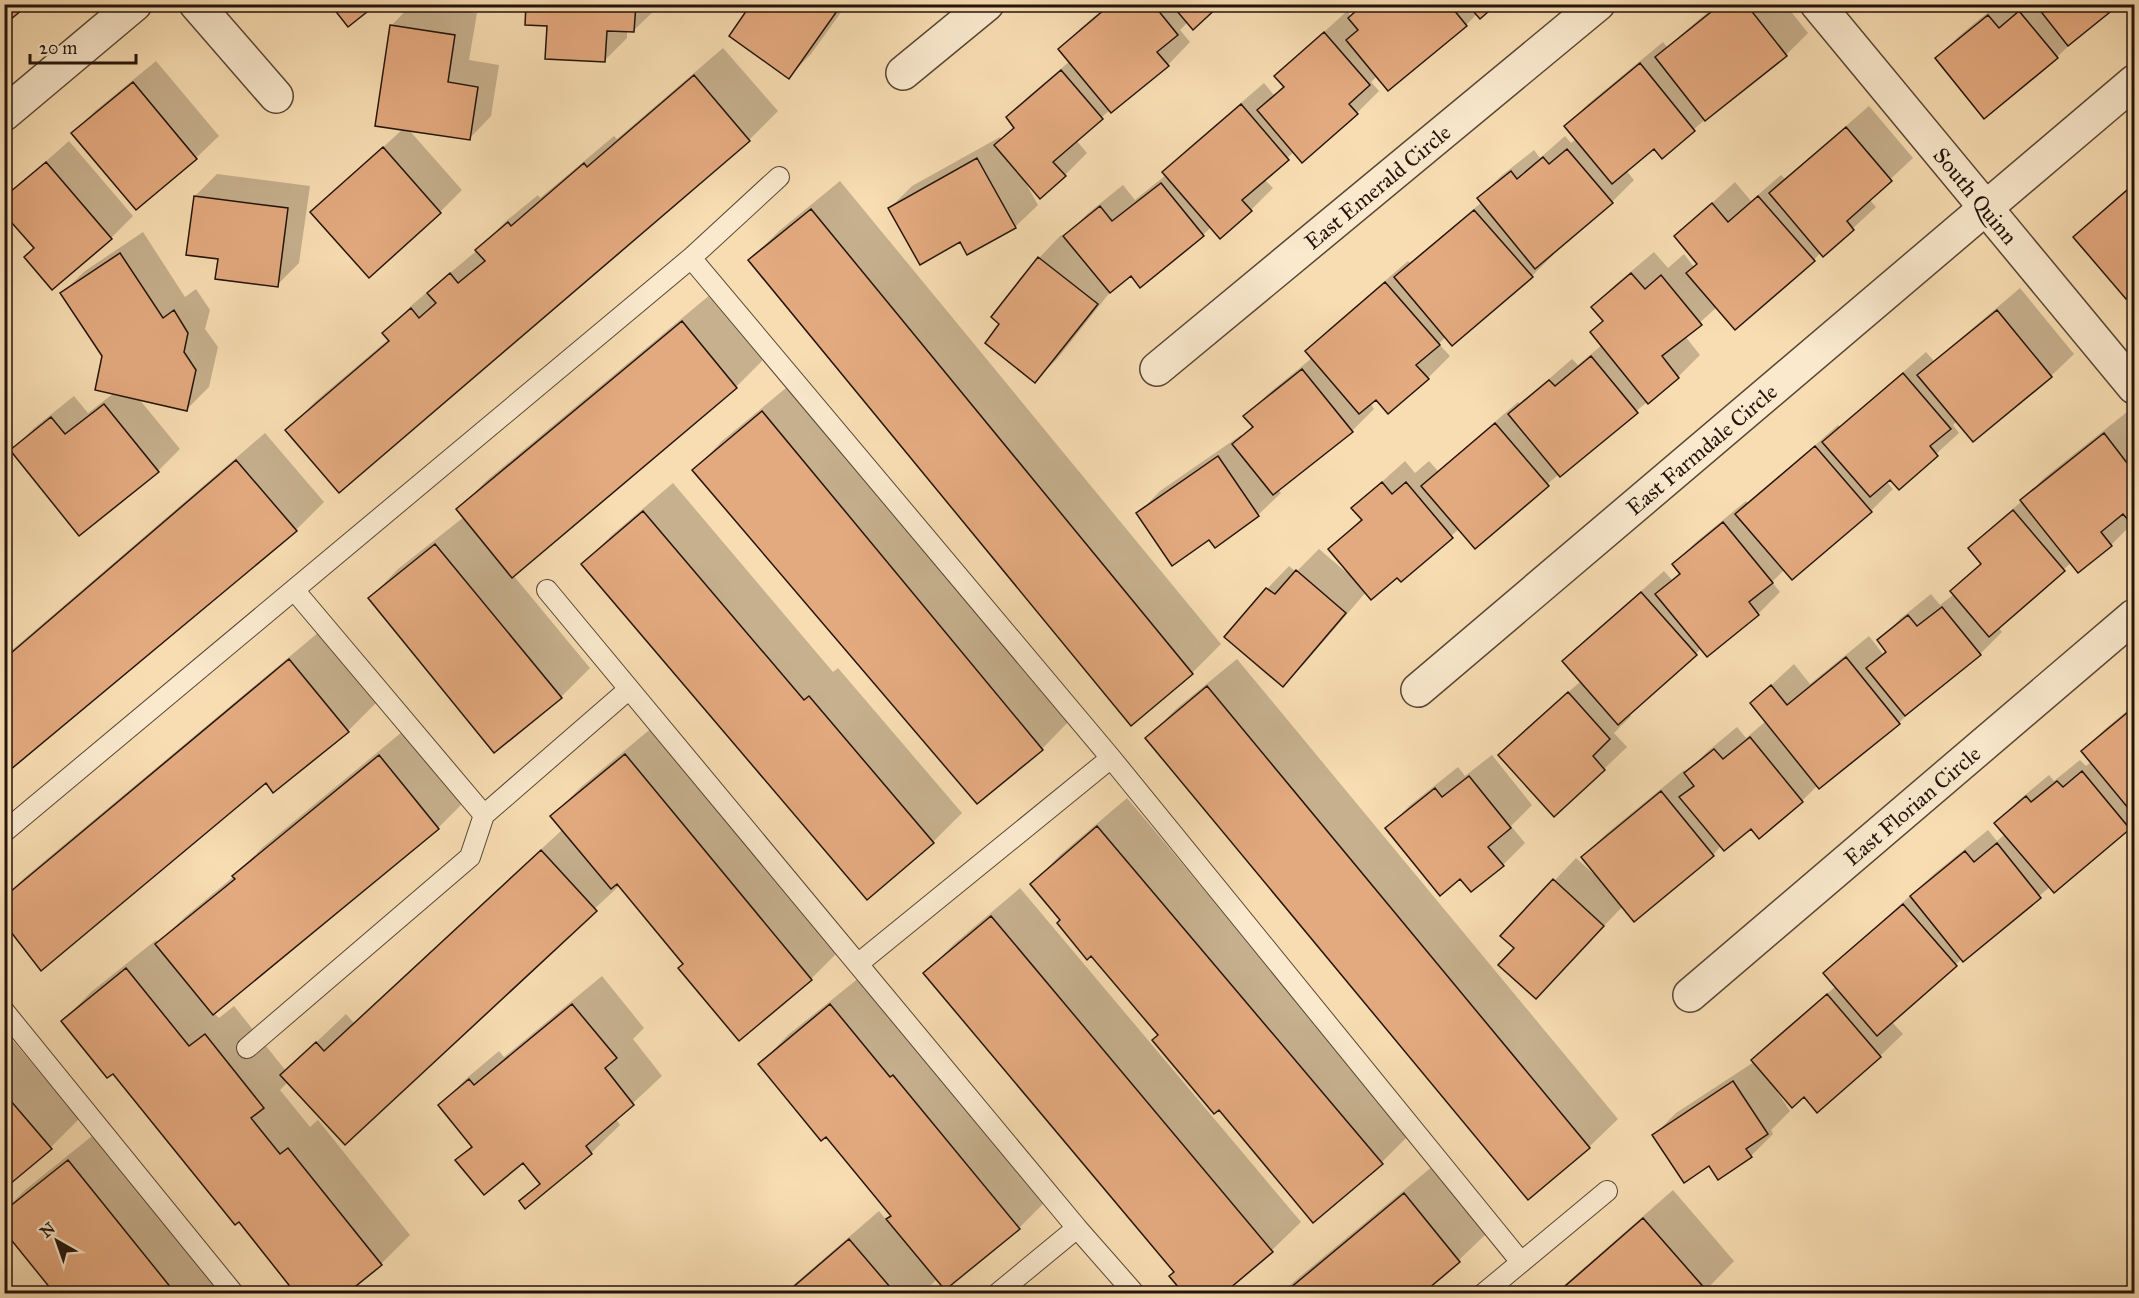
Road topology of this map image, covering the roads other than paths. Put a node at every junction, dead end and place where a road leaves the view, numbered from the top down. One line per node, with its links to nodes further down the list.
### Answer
1 (135, 4): 9 (street)
2 (196, 4): 8 (street)
3 (987, 4): 6 (street)
4 (1598, 4): 13 (street, East Emerald Circle)
5 (1817, 4): 11 (street, South Quinn)
6 (903, 73)
7 (2134, 82): 11 (street, East Farmdale Circle)
8 (276, 96)
9 (4, 114)
10 (779, 177): 12 (lane)
11 (1985, 207): 14 (street, South Quinn); 19 (street, East Farmdale Circle)
12 (691, 258): 16 (lane); 20 (lane)
13 (1157, 369)
14 (2134, 387)
15 (547, 590): 18 (lane)
16 (295, 591): 21 (lane); 22 (lane)
17 (2134, 616): 24 (street, East Florian Circle)
18 (628, 690): 21 (lane); 23 (lane)
19 (1418, 690)
20 (1111, 758): 23 (lane); 29 (lane)
21 (484, 815): 26 (lane)
22 (4, 832)
23 (859, 963): 28 (lane)
24 (1690, 995)
25 (4, 1011): 30 (lane)
26 (247, 1048)
27 (1607, 1191): 29 (lane)
28 (1077, 1228): 31 (lane); 32 (lane)
29 (1521, 1262): 33 (lane)
30 (234, 1293)
31 (997, 1293)
32 (1135, 1293)
33 (1483, 1293)

